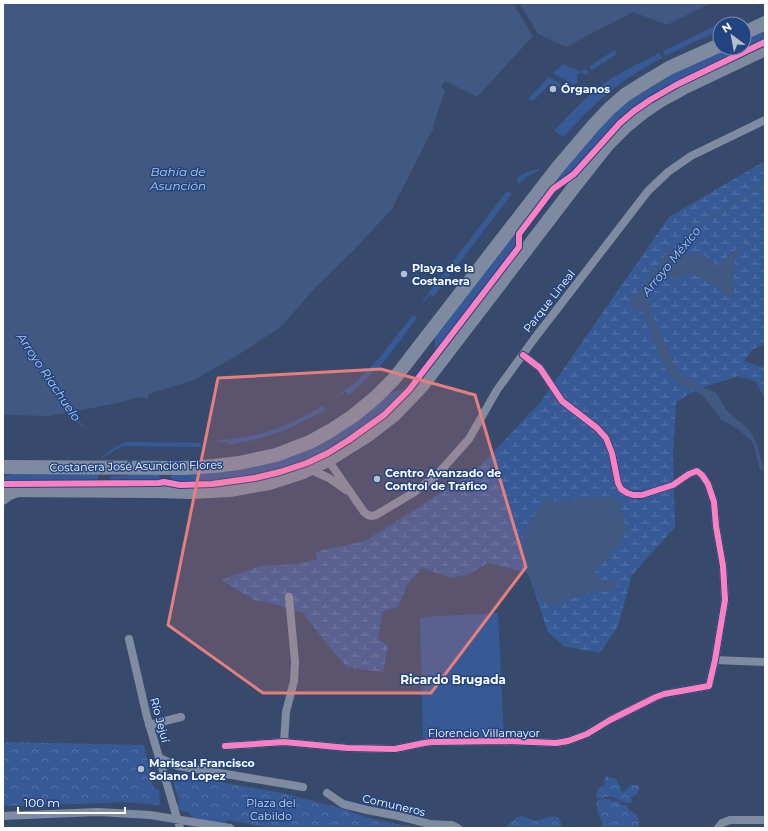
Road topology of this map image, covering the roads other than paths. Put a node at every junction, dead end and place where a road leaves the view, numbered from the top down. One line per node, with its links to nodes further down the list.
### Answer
1 (765, 23): 2 (highway)
2 (752, 29)
3 (712, 49): 10 (highway, Costanera José Asunción Flores)
4 (765, 49): 7 (highway, Costanera José Asunción Flores)
5 (765, 120): 6 (street, Parque Lineal)
6 (522, 355): 16 (street, Parque Lineal); 20 (street)
7 (328, 460): 11 (highway, Costanera José Asunción Flores); 16 (street)
8 (3, 467): 9 (highway, Costanera José Asunción Flores)
9 (104, 468): 10 (highway, Costanera José Asunción Flores); 14 (highway)
10 (164, 468): 15 (highway)
11 (309, 469): 15 (highway, Costanera José Asunción Flores); 16 (street)
12 (3, 490): 13 (highway, Costanera José Asunción Flores)
13 (26, 490): 14 (highway, Costanera José Asunción Flores); 17 (street, Costanera José Asunción Flores)
14 (104, 491): 15 (highway, Costanera José Asunción Flores)
15 (164, 491)
16 (353, 496)
17 (3, 501)
18 (289, 597): 24 (street)
19 (129, 639): 23 (street, Río Jejuí)
20 (715, 660): 21 (street); 24 (street, Florencio Villamayor)
21 (765, 662)
22 (181, 717): 23 (street)
23 (149, 725): 26 (street, Río Jejuí)
24 (284, 742): 25 (street, Florencio Villamayor)
25 (225, 746)
26 (159, 758): 27 (street); 30 (street, Río Jejuí)
27 (302, 786)
28 (327, 792): 34 (street, Comuneros)
29 (3, 816): 30 (street)
30 (178, 819): 32 (street, Río Jejuí); 33 (street)
31 (765, 820): 35 (street)
32 (180, 828)
33 (230, 828)
34 (458, 828)
35 (718, 828)

